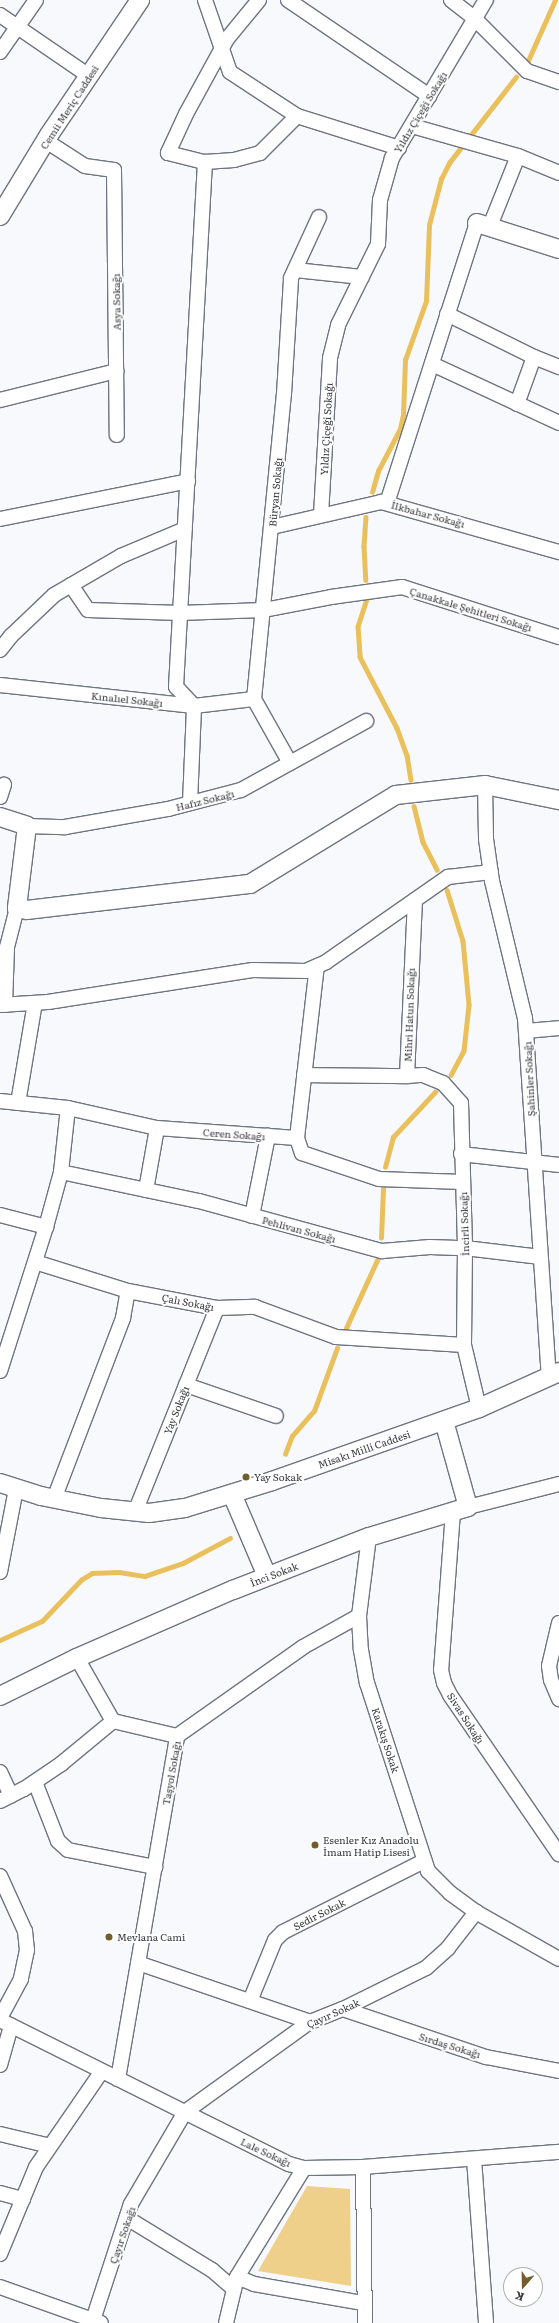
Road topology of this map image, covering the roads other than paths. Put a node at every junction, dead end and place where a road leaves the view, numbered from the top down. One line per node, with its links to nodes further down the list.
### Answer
1 (36, 0): 10 (street)
2 (140, 0): 13 (street, Cemii Meriç Caddesi)
3 (205, 0): 11 (street)
4 (259, 0): 11 (street)
5 (288, 0): 15 (street)
6 (451, 0): 9 (street)
7 (486, 0): 9 (street, Yıldız Çiçeği Sokağı)
8 (0, 15): 10 (street)
9 (475, 18): 14 (street); 15 (street, Yıldız Çiçeği Sokağı)
10 (18, 27): 12 (street); 13 (street)
11 (222, 48): 16 (street); 21 (street)
12 (0, 52)
13 (89, 76): 18 (street, Cemii Meriç Caddesi)
14 (559, 82)
15 (429, 96): 17 (street, Yıldız Çiçeği Sokağı)
16 (297, 116): 19 (street); 21 (street)
17 (412, 126): 19 (street, Yıldız Çiçeği Sokağı); 20 (street)
18 (46, 141): 23 (street, Cemii Meriç Caddesi); 33 (street, Asya Sokağı)
19 (399, 148): 28 (street, Yıldız Çiçeği Sokağı)
20 (518, 156): 22 (street); 25 (street)
21 (205, 162): 38 (street)
22 (559, 173)
23 (0, 216)
24 (319, 217): 27 (street, Büryan Sokağı)
25 (483, 224): 26 (street); 29 (street)
26 (559, 249)
27 (295, 270): 28 (street); 42 (street, Büryan Sokağı)
28 (362, 277): 40 (street, Yıldız Çiçeği Sokağı)
29 (447, 314): 30 (street); 31 (street)
30 (534, 357): 32 (street); 35 (street)
31 (432, 364): 35 (street); 39 (street)
32 (559, 367)
33 (116, 371): 34 (street); 37 (street, Asya Sokağı)
34 (0, 400)
35 (516, 404): 36 (street)
36 (559, 423)
37 (117, 435)
38 (188, 481): 41 (street); 43 (street)
39 (387, 503): 40 (street, İlkbahar Sokağı); 44 (street, İlkbahar Sokağı)
40 (322, 515): 42 (street, İlkbahar Sokağı)
41 (0, 519)
42 (272, 527): 46 (street, Büryan Sokağı)
43 (185, 530): 45 (street); 47 (street)
44 (559, 552)
45 (71, 585): 47 (street, Çanakkale Şehitleri Sokağı); 49 (street)
46 (264, 610): 47 (street, Çanakkale Şehitleri Sokağı); 48 (street, Çanakkale Şehitleri Sokağı); 51 (street, Büryan Sokağı)
47 (180, 613): 52 (street)
48 (559, 637)
49 (0, 650)
50 (0, 685): 52 (street, Kınalıel Sokağı)
51 (254, 699): 52 (street, Kınalıel Sokağı); 54 (street)
52 (194, 706): 57 (street)
53 (366, 721): 54 (street, Hafız Sokağı)
54 (290, 763): 57 (street, Hafız Sokağı)
55 (485, 785): 56 (street); 60 (street, Şahinler Sokağı); 62 (street)
56 (559, 800)
57 (190, 803): 59 (street, Hafız Sokağı)
58 (0, 817): 59 (street)
59 (27, 826): 62 (street)
60 (491, 872): 61 (street); 67 (street, Şahinler Sokağı)
61 (415, 900): 63 (street); 69 (street, Mihri Hatun Sokağı)
62 (17, 908): 65 (street)
63 (317, 966): 64 (street); 68 (street)
64 (35, 1003): 65 (street); 71 (street)
65 (3, 1005)
66 (559, 1028): 67 (street)
67 (526, 1031): 77 (street, Şahinler Sokağı)
68 (304, 1075): 69 (street, Mihri Hatun Sokağı); 75 (street)
69 (407, 1076): 76 (street, İncirli Sokağı)
70 (0, 1101): 71 (street, Ceren Sokağı)
71 (18, 1103): 72 (street, Ceren Sokağı)
72 (68, 1108): 73 (street, Ceren Sokağı); 79 (street)
73 (157, 1128): 74 (street, Ceren Sokağı); 81 (street)
74 (268, 1136): 75 (street, Ceren Sokağı); 83 (street)
75 (297, 1138): 80 (street)
76 (461, 1154): 77 (street); 80 (street, İncirli Sokağı)
77 (534, 1164): 78 (street); 86 (street, Şahinler Sokağı)
78 (559, 1165)
79 (61, 1172): 81 (street, Pehlivan Sokağı); 84 (street)
80 (462, 1182): 85 (street, İncirli Sokağı)
81 (146, 1190): 83 (street, Pehlivan Sokağı)
82 (0, 1215): 84 (street)
83 (252, 1216): 85 (street, Pehlivan Sokağı)
84 (46, 1227): 87 (street)
85 (465, 1248): 86 (street, Pehlivan Sokağı); 90 (street, İncirli Sokağı)
86 (540, 1256): 92 (street, Şahinler Sokağı)
87 (35, 1262): 88 (street, Çalı Sokağı); 91 (street)
88 (128, 1291): 89 (street, Çalı Sokağı); 100 (street)
89 (217, 1308): 90 (street, Çalı Sokağı); 93 (street, Yay Sokağı)
90 (464, 1345): 94 (street, İncirli Sokağı)
91 (0, 1371)
92 (554, 1375): 94 (street, Misakı Milli Caddesi)
93 (186, 1385): 95 (street); 102 (street, Yay Sokağı)
94 (479, 1408): 96 (street, Misakı Milli Caddesi)
95 (276, 1416)
96 (444, 1420): 99 (street, Misakı Milli Caddesi); 101 (street, Sivas Sokağı)
97 (559, 1484): 101 (street, İnci Sokak)
98 (8, 1486): 100 (street, Misakı Milli Caddesi); 104 (street)
99 (232, 1494): 102 (street, Misakı Milli Caddesi); 105 (street)
100 (54, 1499): 102 (street, Misakı Milli Caddesi)
101 (460, 1510): 103 (street, İnci Sokak); 116 (street, Sivas Sokağı)
102 (135, 1512)
103 (369, 1537): 105 (street, İnci Sokak); 106 (street)
104 (0, 1572)
105 (268, 1576): 108 (street, İnci Sokak)
106 (359, 1616): 112 (street, Taşyol Sokağı); 117 (street, Karakış Sokak)
107 (559, 1623): 110 (street)
108 (77, 1658): 109 (street, İnci Sokak); 111 (street)
109 (0, 1696)
110 (559, 1699)
111 (113, 1721): 112 (street); 114 (street)
112 (177, 1736): 118 (street, Taşyol Sokağı)
113 (0, 1772): 115 (street)
114 (35, 1782): 115 (street); 118 (street)
115 (5, 1799)
116 (558, 1851)
117 (424, 1862): 120 (street, Karakış Sokak); 123 (street, Sedir Sokak)
118 (155, 1867): 122 (street, Taşyol Sokağı)
119 (0, 1876): 125 (street)
120 (476, 1912): 121 (street, Karakış Sokak); 124 (street, Çayır Sokak)
121 (559, 1959)
122 (138, 1963): 123 (street); 130 (street, Taşyol Sokağı)
123 (250, 2001): 126 (street)
124 (343, 2009): 126 (street, Çayır Sokak); 129 (street, Sırdaş Sokağı)
125 (4, 2022): 127 (street); 128 (street, Lale Sokağı)
126 (310, 2022): 131 (street, Çayır Sokak)
127 (0, 2065)
128 (102, 2071): 130 (street, Lale Sokağı); 133 (street)
129 (559, 2071)
130 (118, 2079): 131 (street, Lale Sokağı)
131 (185, 2112): 137 (street, Lale Sokağı); 140 (street, Çayır Sokağı)
132 (0, 2134): 133 (street)
133 (50, 2146): 139 (street)
134 (559, 2152): 135 (street, Lale Sokağı)
135 (474, 2159): 136 (street, Lale Sokağı); 148 (street)
136 (363, 2167): 137 (street, Lale Sokağı); 144 (street)
137 (304, 2168): 142 (street)
138 (0, 2193): 139 (street)
139 (23, 2198): 141 (street)
140 (127, 2218): 142 (street); 145 (street, Çayır Sokağı)
141 (0, 2254)
142 (235, 2283): 144 (street); 146 (street)
143 (0, 2287): 145 (street)
144 (363, 2302): 147 (street)
145 (97, 2322)
146 (226, 2323)
147 (364, 2323)
148 (486, 2323)

